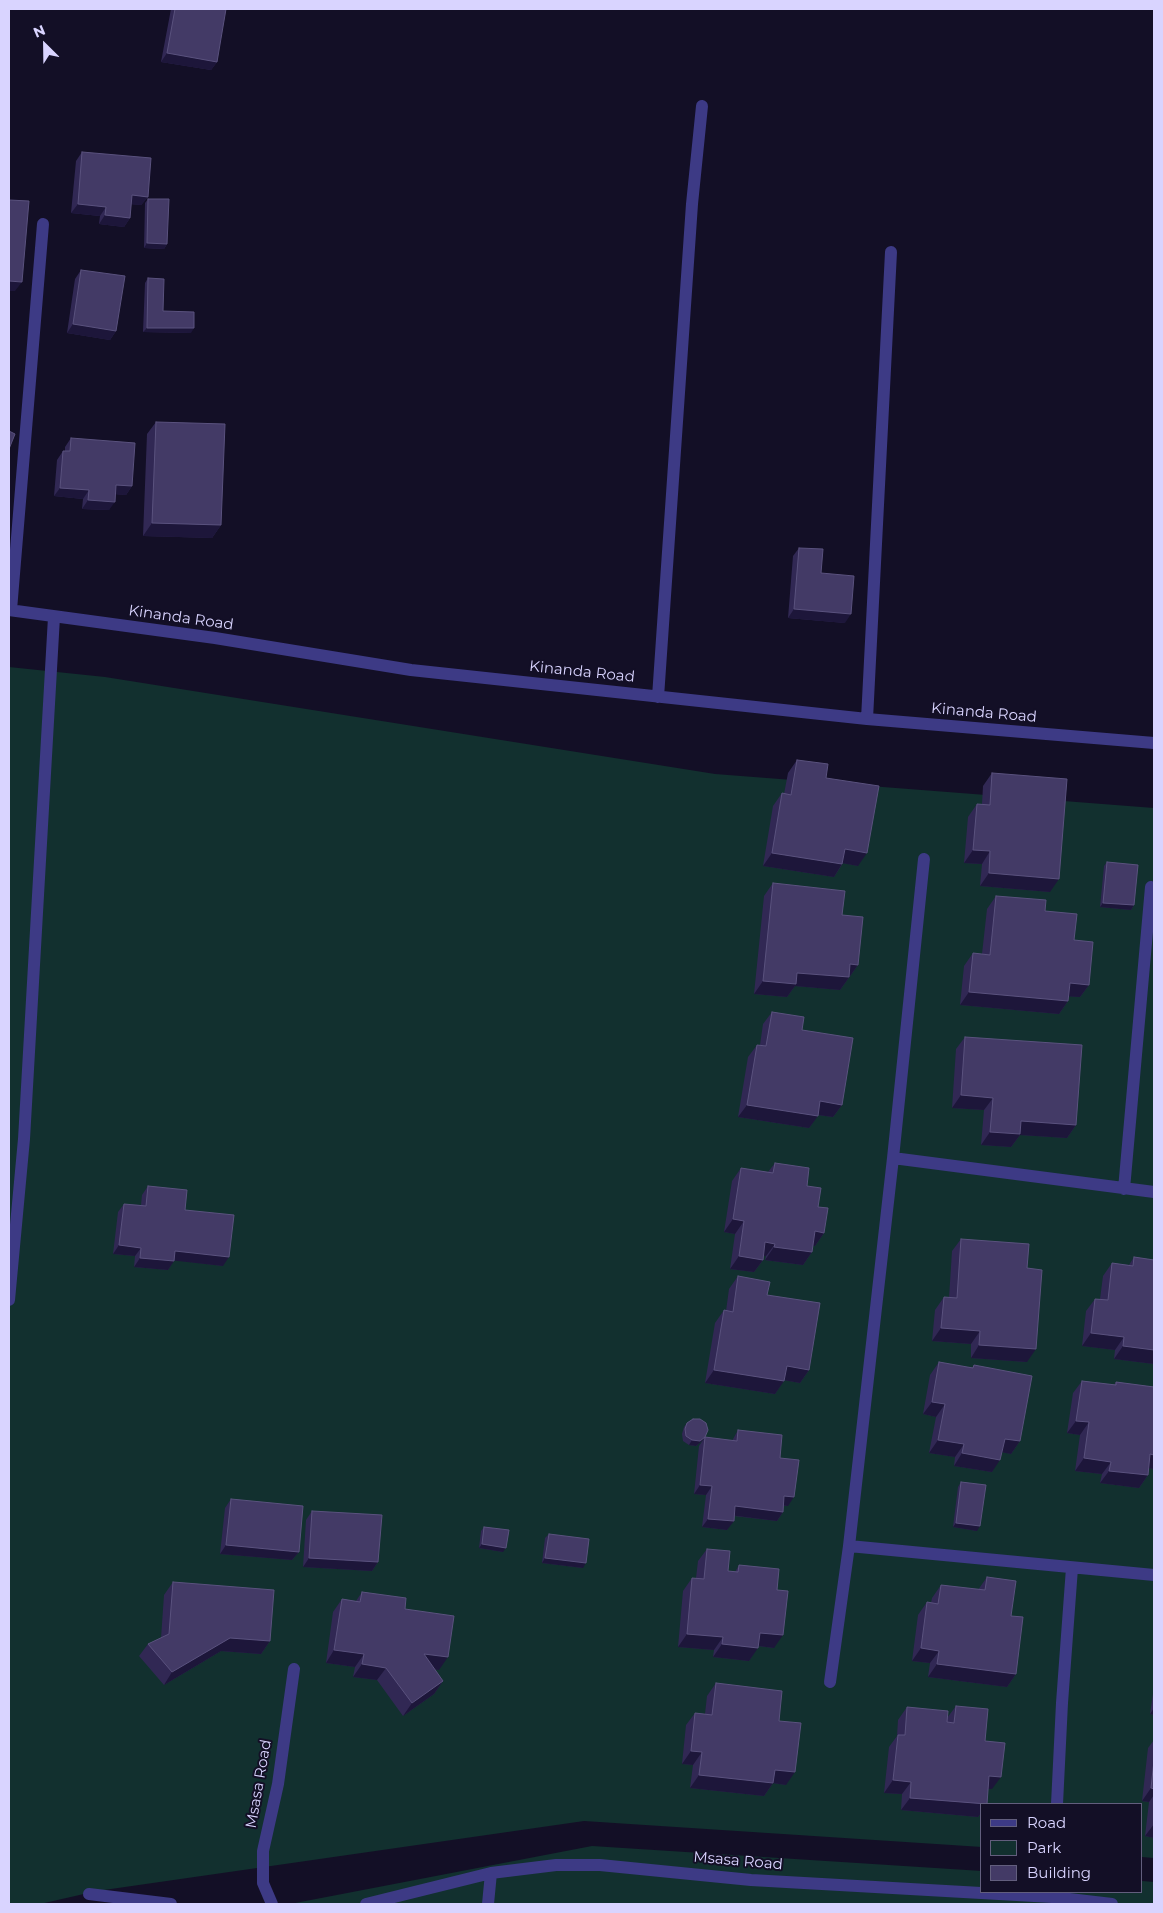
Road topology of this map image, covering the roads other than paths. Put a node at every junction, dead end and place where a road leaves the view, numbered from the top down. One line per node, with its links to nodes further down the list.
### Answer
1 (702, 106): 6 (street)
2 (43, 224): 4 (street)
3 (891, 252): 7 (street)
4 (10, 610): 5 (street, Kinanda Road)
5 (54, 617): 6 (street, Kinanda Road); 14 (street)
6 (658, 697): 7 (street, Kinanda Road)
7 (866, 719): 8 (street, Kinanda Road)
8 (1154, 744)
9 (924, 859): 11 (street)
10 (1151, 887): 12 (street)
11 (893, 1158): 12 (street); 15 (street)
12 (1124, 1189): 13 (street)
13 (1154, 1192)
14 (9, 1300)
15 (849, 1546): 16 (street); 19 (street)
16 (1072, 1568): 17 (street); 20 (street)
17 (1154, 1575)
18 (294, 1669): 27 (street, Msasa Road)
19 (830, 1682)
20 (1057, 1803)
21 (491, 1873): 22 (street, Msasa Road); 28 (street, Msasa Road); 29 (street)
22 (980, 1891)
23 (1030, 1893): 25 (street, Msasa Road)
24 (89, 1894): 26 (street)
25 (1052, 1894): 30 (street, Msasa Road)
26 (171, 1904)
27 (272, 1904)
28 (366, 1904)
29 (488, 1904)
30 (1112, 1904)

